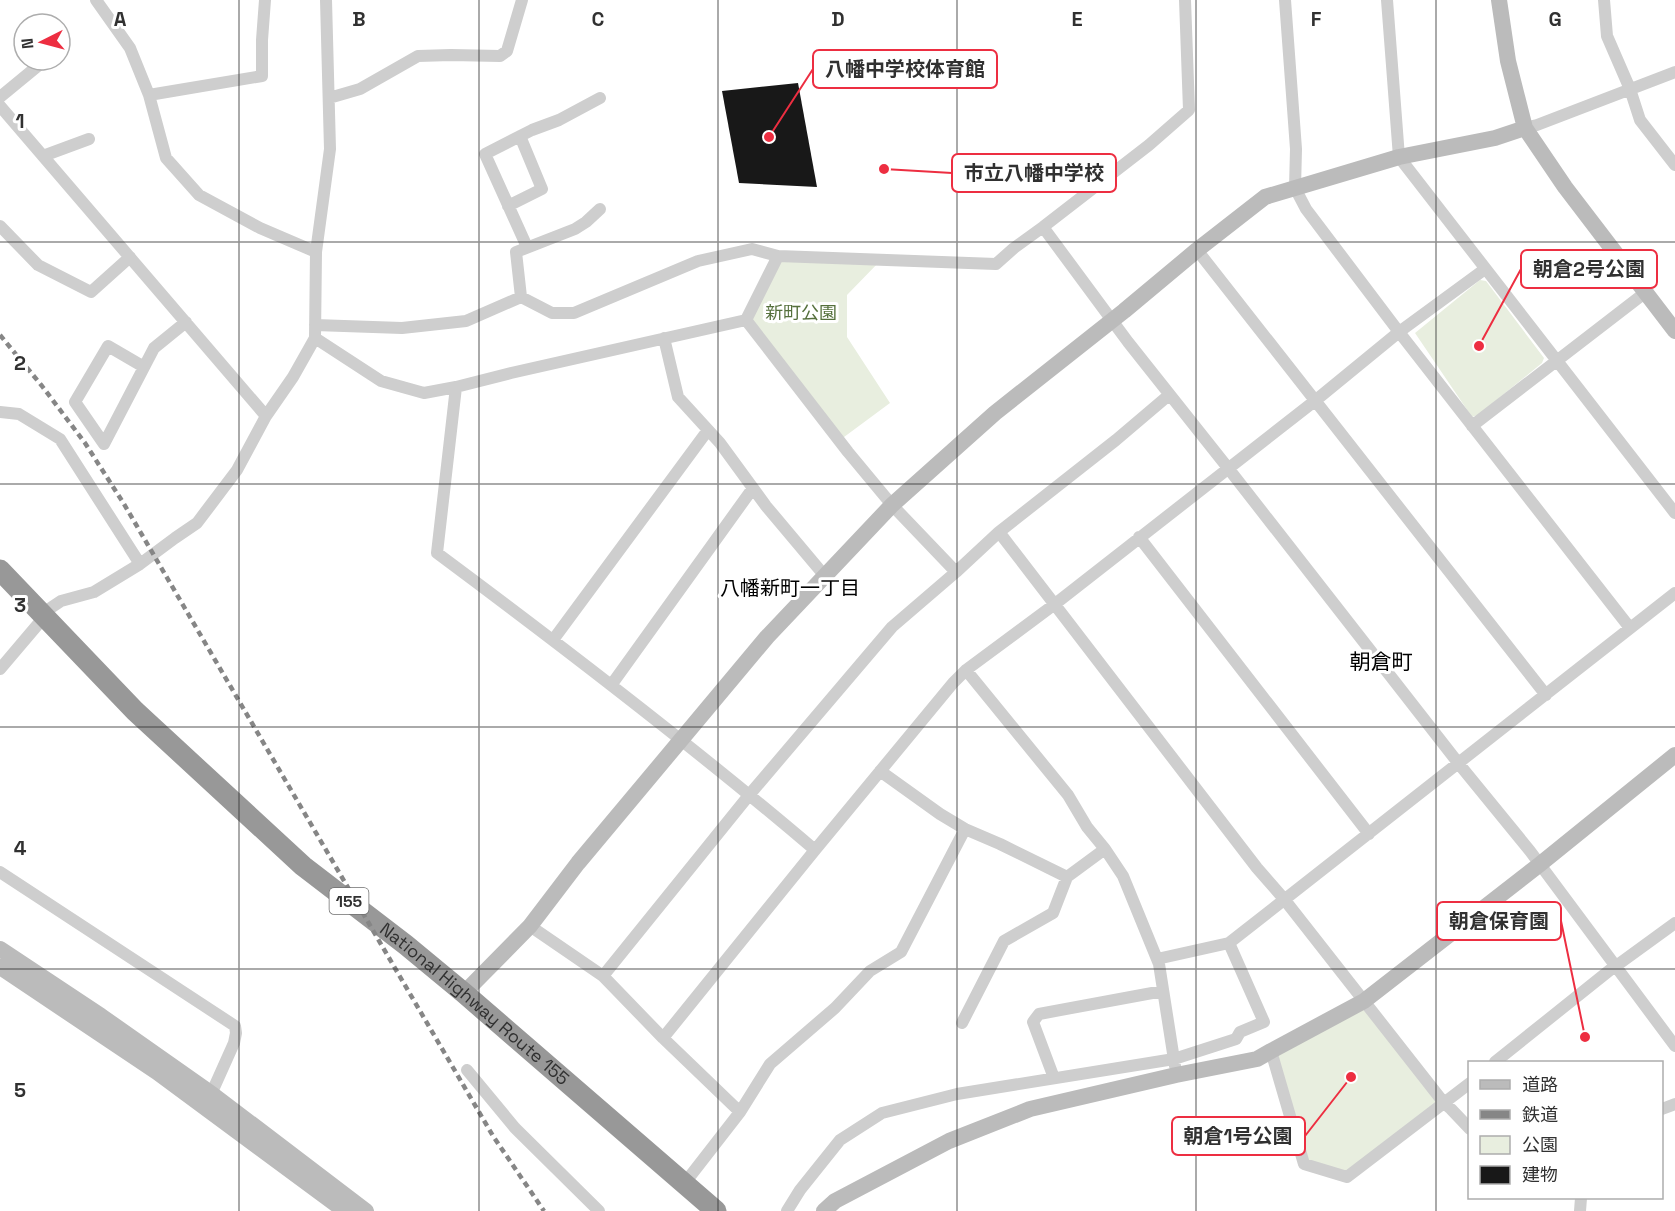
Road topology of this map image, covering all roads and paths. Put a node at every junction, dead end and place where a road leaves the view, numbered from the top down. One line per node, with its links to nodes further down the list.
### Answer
1 (96, 0): 13 (street)
2 (265, 0): 13 (street)
3 (326, 0): 15 (street)
4 (522, 0): 15 (street)
5 (1185, 0): 28 (street)
6 (1285, 0): 24 (street)
7 (1387, 0): 22 (street)
8 (1499, 0): 18 (street)
9 (1604, 0): 12 (street)
10 (30, 72): 14 (street)
11 (1675, 72): 12 (street)
12 (1630, 89): 18 (street); 23 (street)
13 (149, 94): 31 (street)
14 (0, 97)
15 (329, 98): 31 (street)
16 (600, 98): 19 (street)
17 (0, 106): 21 (street)
18 (1525, 128): 22 (street); 35 (street)
19 (520, 136): 25 (street); 25 (street)
20 (89, 139): 21 (street)
21 (43, 156): 33 (street)
22 (1399, 157): 24 (street); 34 (street)
23 (1675, 165)
24 (1294, 188): 30 (street); 42 (street)
25 (508, 206): 29 (street)
26 (600, 209): 29 (street)
27 (0, 226): 33 (street)
28 (1043, 227): 32 (street); 38 (street)
29 (527, 247): 36 (street)
30 (1197, 250): 38 (street); 49 (street)
31 (316, 252): 40 (street)
32 (778, 256): 36 (street); 37 (street)
33 (130, 257): 39 (street)
34 (1485, 269): 42 (street); 45 (street)
35 (1646, 292): 41 (street); 45 (street)
36 (521, 297): 40 (street)
37 (746, 320): 44 (street); 56 (street)
38 (1111, 321): 48 (street); 56 (street)
39 (186, 322): 46 (street); 51 (street)
40 (315, 324): 43 (street)
41 (1675, 331)
42 (1399, 332): 49 (street); 52 (street)
43 (315, 338): 47 (street); 51 (street)
44 (664, 338): 47 (street); 53 (street)
45 (1557, 360): 52 (street); 57 (street)
46 (144, 367): 46 (street)
47 (456, 387): 68 (street)
48 (1169, 395): 54 (street); 58 (street)
49 (1316, 400): 54 (street); 72 (street)
50 (0, 412): 60 (street)
51 (266, 416): 60 (street)
52 (1472, 426): 67 (street)
53 (708, 430): 55 (street); 68 (street)
54 (1228, 468): 59 (street); 75 (street)
55 (753, 488): 63 (street); 71 (street)
56 (892, 505): 62 (street); 63 (street)
57 (1675, 513)
58 (999, 532): 62 (street); 65 (street)
59 (1139, 537): 65 (street); 79 (street)
60 (140, 564): 66 (street)
61 (0, 570): 66 (highway, National Highway Route 155 / 155)
62 (956, 573): 77 (street)
63 (824, 575): 73 (street)
64 (1675, 593): 67 (street)
65 (1055, 603): 70 (street); 85 (street)
66 (45, 616): 69 (street); 95 (highway, National Highway Route 155 / 155)
67 (1630, 628): 72 (street)
68 (553, 640): 71 (street)
69 (0, 669)
70 (966, 670): 76 (street); 80 (street)
71 (612, 684): 73 (street)
72 (1546, 695): 75 (street)
73 (681, 741): 77 (street); 87 (street)
74 (1675, 755): 82 (street)
75 (1459, 764): 79 (street); 82 (street)
76 (880, 771): 78 (street); 81 (street)
77 (750, 794): 81 (street); 93 (street)
78 (965, 829): 84 (street); 108 (street)
79 (1369, 834): 85 (street)
80 (1105, 849): 84 (street); 90 (street)
81 (815, 850): 98 (street)
82 (1539, 865): 91 (street); 96 (street)
83 (0, 872): 106 (street)
84 (1067, 877): 97 (street)
85 (1284, 899): 88 (street); 96 (street)
86 (1675, 923): 91 (street)
87 (530, 926): 93 (street); 95 (street)
88 (1229, 943): 90 (street); 102 (street)
89 (0, 949): 106 (street)
90 (1157, 959): 94 (street)
91 (1616, 966): 99 (street); 101 (street)
92 (0, 967): 106 (street)
93 (603, 976): 98 (street)
94 (1163, 991): 102 (street); 104 (street)
95 (464, 993): 110 (highway, National Highway Route 155 / 155)
96 (1364, 1001): 100 (street); 107 (street)
97 (962, 1023)
98 (663, 1038): 108 (street)
99 (1675, 1046)
100 (1271, 1052): 102 (street); 107 (street)
101 (1496, 1061)
102 (1175, 1067): 104 (street); 116 (street)
103 (467, 1070): 113 (street)
104 (1054, 1078): 115 (street)
105 (1468, 1085): 107 (street)
106 (208, 1101): 111 (street); 112 (street)
107 (1444, 1103): 109 (street)
108 (740, 1112): 110 (street)
109 (1468, 1127)
110 (684, 1184): 114 (highway, National Highway Route 155 / 155)
111 (345, 1211)
112 (366, 1211)
113 (599, 1211)
114 (716, 1211)
115 (787, 1211)
116 (824, 1211)

